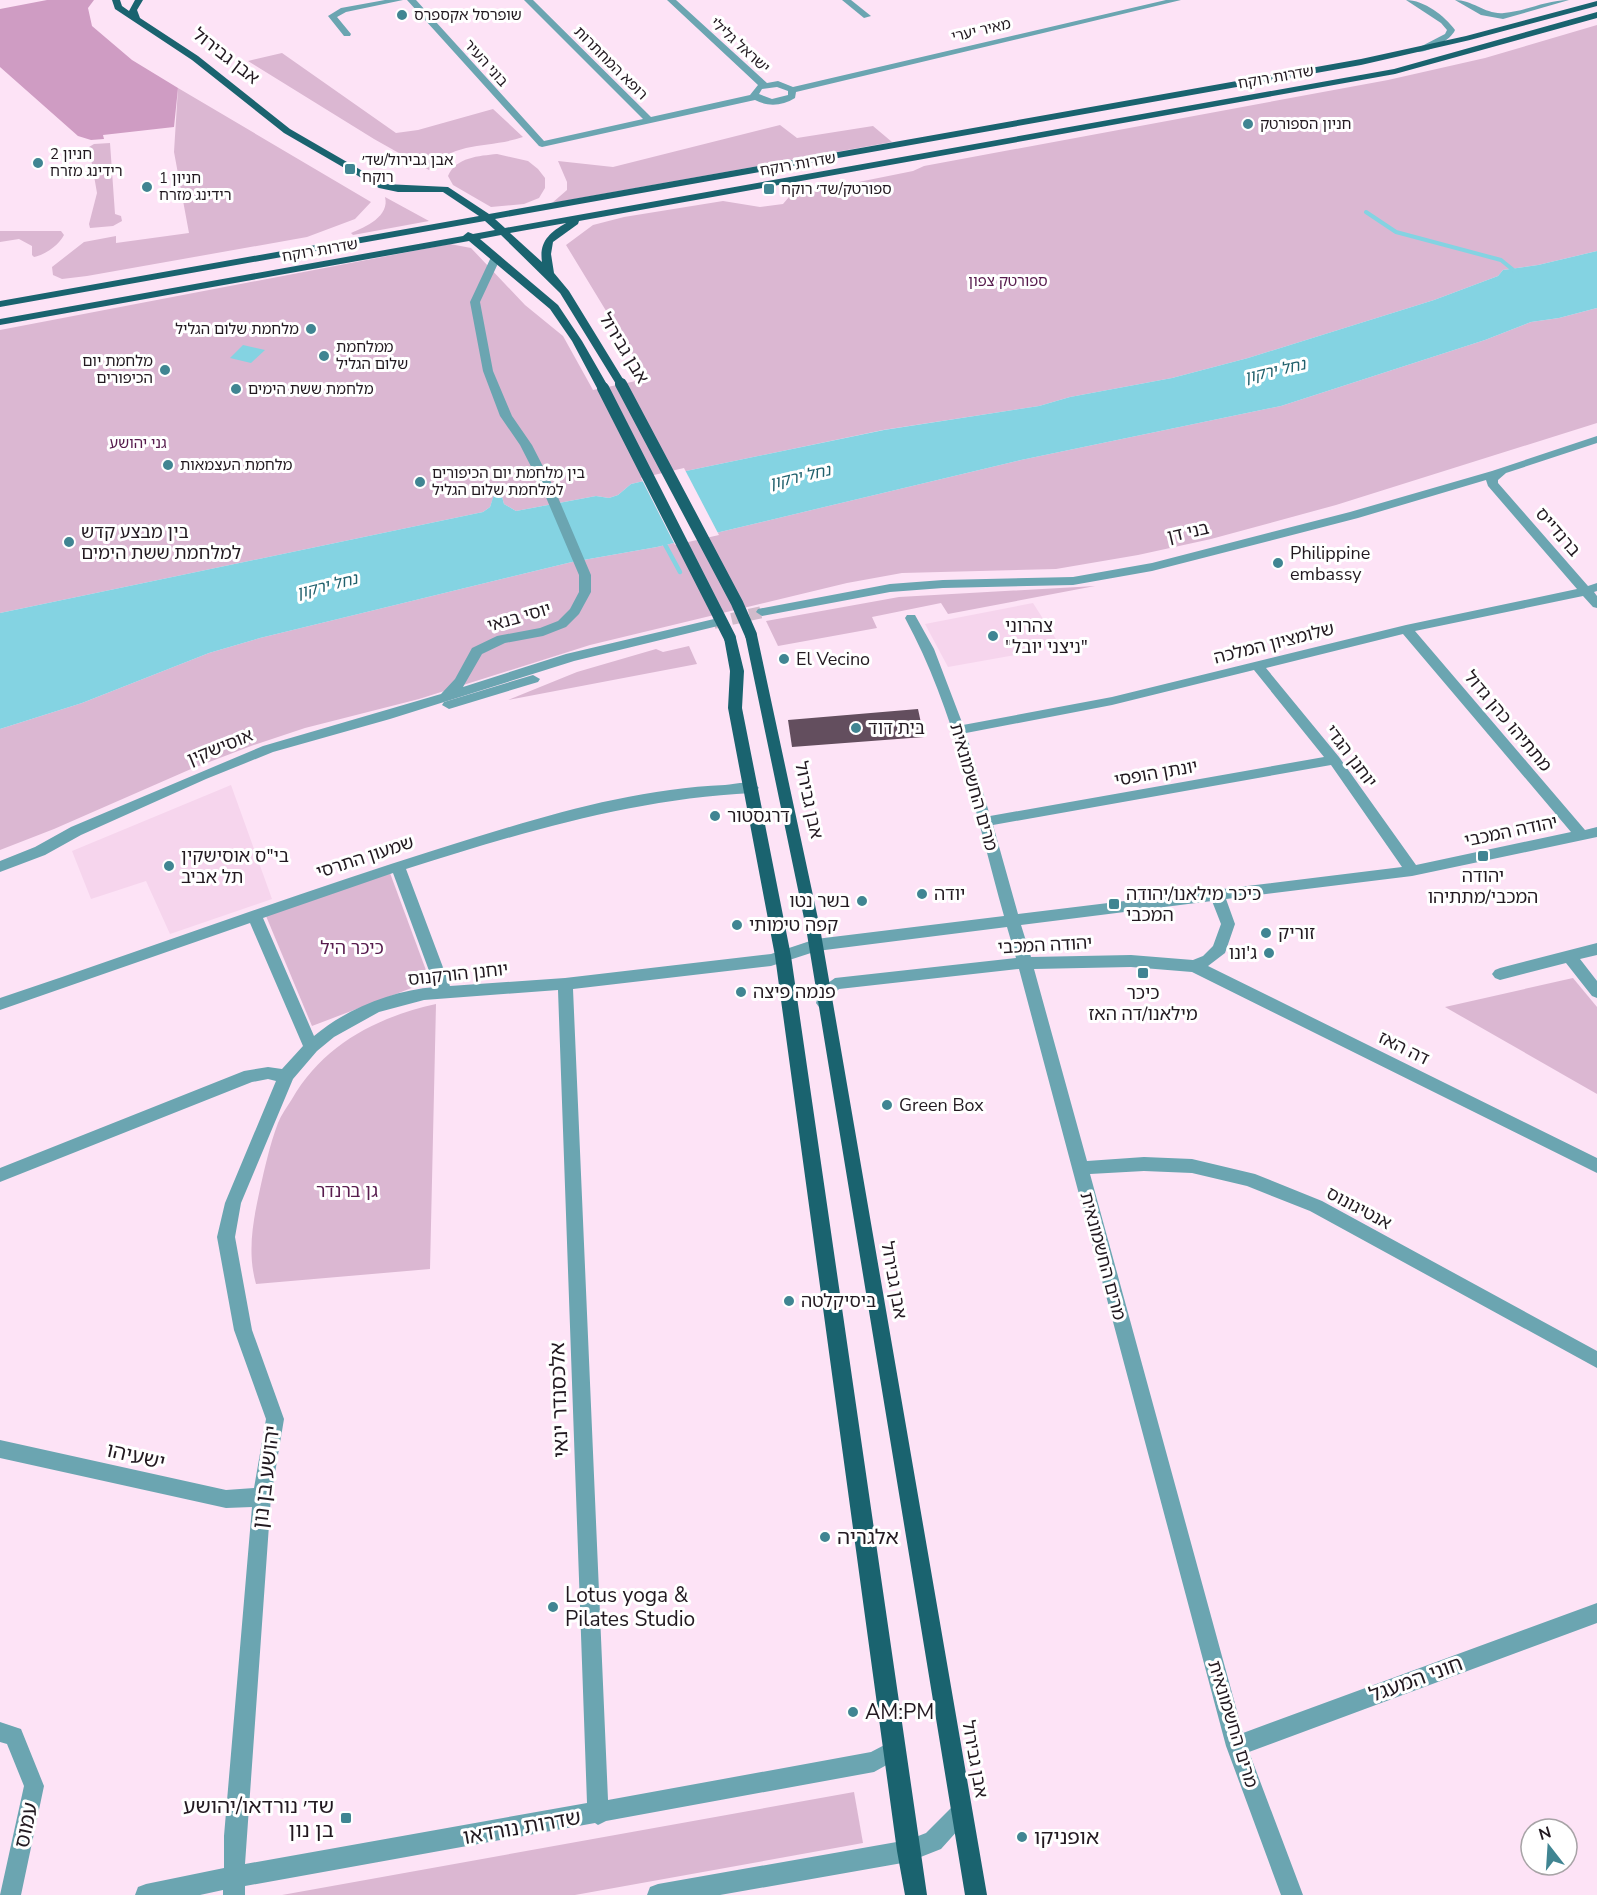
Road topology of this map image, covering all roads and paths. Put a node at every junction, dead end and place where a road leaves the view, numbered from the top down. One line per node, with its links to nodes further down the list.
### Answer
1 (116, 0): 16 (main road, אבן גבירול)
2 (139, 0): 16 (main road)
3 (399, 0): 17 (street)
4 (411, 0): 23 (street, בוני העיר)
5 (528, 0): 23 (street, רופא המחתרות)
6 (671, 0): 20 (street, ישראל גלילי)
7 (846, 0): 15 (street)
8 (1177, 0): 21 (street, מאיר יערי)
9 (1410, 0): 19 (street)
10 (1459, 0): 11 (street)
11 (1565, 0)
12 (1586, 0): 18 (main road)
13 (1597, 3): 18 (main road, שדרות רוקח)
14 (1597, 15): 25 (main road, שדרות רוקח)
15 (867, 16)
16 (137, 20): 24 (main road, אבן גבירול)
17 (347, 34)
18 (1467, 38): 19 (main road, שדרות רוקח)
19 (1421, 50): 24 (main road, שדרות רוקח)
20 (764, 85): 21 (street); 22 (street)
21 (792, 90): 22 (street)
22 (755, 97): 23 (street)
23 (649, 120)
24 (487, 217): 26 (main road, שדרות רוקח); 27 (main road, אבן גבירול)
25 (589, 217): 27 (main road, שדרות רוקח); 30 (main road)
26 (447, 224): 28 (main road, אבן גבירול); 31 (main road, שדרות רוקח)
27 (505, 232): 28 (main road, שדרות רוקח); 30 (main road, אבן גבירול)
28 (472, 238): 29 (main road, אבן גבירול); 32 (main road, שדרות רוקח)
29 (496, 257): 47 (street, יוסי בנאי); 55 (main road, אבן גבירול, bridge)
30 (550, 275): 67 (main road, אבן גבירול, bridge)
31 (0, 304)
32 (0, 322)
33 (1597, 431): 36 (street, בני דן)
34 (1597, 439): 35 (street, בני דן)
35 (1503, 471): 37 (street, בני דן); 38 (street)
36 (1451, 476): 37 (street, ברנדייס); 41 (street, בני דן)
37 (1480, 478): 38 (street, ברנדייס); 41 (street, בני דן)
38 (1492, 484): 39 (street, ברנדייס)
39 (1591, 589): 40 (street, ברנדייס); 45 (street, שלומציון המלכה)
40 (1597, 604)
41 (776, 608): 42 (street, בני דן)
42 (762, 612)
43 (911, 618): 53 (street, מרים החשמונאית)
44 (714, 623): 46 (street, אוסישקין)
45 (1406, 629): 48 (street, שלומציון המלכה); 59 (street, מתתיהו כהן גדול)
46 (624, 646): 49 (street, אוסישקין); 50 (street, אוסישקין)
47 (472, 657): 49 (street); 51 (street, יוסי בנאי)
48 (1257, 665): 53 (street, שלומציון המלכה); 54 (street, יוחנן הגדי)
49 (486, 683): 50 (street); 51 (street, אוסישקין)
50 (516, 685): 52 (street, אוסישקין)
51 (439, 698): 52 (street, אוסישקין)
52 (385, 716): 57 (street, אוסישקין)
53 (958, 730): 56 (street, מרים החשמונאית)
54 (1334, 760): 56 (street, יונתן הופסי); 63 (street, יוחנן הגדי)
55 (752, 788): 61 (street, שמעון התרסי); 69 (main road, אבן גבירול)
56 (984, 822): 66 (street, מרים החשמונאית)
57 (76, 831): 60 (street, אוסישקין); 62 (street, אוסישקין)
58 (1597, 832): 59 (street, יהודה המכבי)
59 (1582, 836): 63 (street, יהודה המכבי)
60 (0, 855)
61 (398, 866): 65 (street, שמעון התרסי); 75 (street)
62 (0, 867)
63 (1412, 871): 64 (street, יהודה המכבי)
64 (1218, 897): 66 (street, יהודה המכבי); 72 (street)
65 (254, 915): 78 (street, שמעון התרסי); 79 (street)
66 (1011, 920): 67 (street, יהודה המכבי); 71 (street, מרים החשמונאית)
67 (816, 945): 69 (street, יהודה המכבי); 77 (main road, אבן גבירול)
68 (1597, 950): 70 (street)
69 (783, 956): 74 (street, יוחנן הורקנוס); 90 (main road, אבן גבירול)
70 (1570, 957): 73 (street); 76 (street)
71 (1025, 963): 72 (street, יהודה המכבי); 77 (street, יהודה המכבי); 82 (street, מרים החשמונאית)
72 (1194, 966): 81 (street, דה האז)
73 (1500, 974)
74 (565, 984): 75 (street, יוחנן הורקנוס); 92 (street, אלכסנדר ינאי)
75 (444, 992): 79 (street, יוחנן הורקנוס)
76 (1597, 992)
77 (824, 1003): 91 (main road, אבן גבירול)
78 (0, 1004)
79 (311, 1047): 80 (street, יוחנן הורקנוס)
80 (286, 1076): 83 (street); 86 (street, יהושע בן נון)
81 (1597, 1166)
82 (1080, 1168): 84 (street, אנטיגונוס); 89 (street, מרים החשמונאית)
83 (0, 1175)
84 (1597, 1360)
85 (0, 1449): 86 (street, ישעיהו)
86 (262, 1497): 94 (street, יהושע בן נון)
87 (1597, 1614): 89 (street, חוני המעגל)
88 (0, 1732): 95 (street, עמוס)
89 (1236, 1746): 100 (street, מרים החשמונאית)
90 (894, 1750): 92 (street, שדרות נורדאו); 93 (main road, אבן גבירול)
91 (961, 1812): 93 (street); 99 (main road, אבן גבירול)
92 (598, 1814): 94 (street, שדרות נורדאו)
93 (908, 1851): 97 (street); 98 (main road, אבן גבירול)
94 (234, 1886): 96 (street, שדרות נורדאו)
95 (10, 1895)
96 (147, 1895)
97 (657, 1895)
98 (916, 1895)
99 (976, 1895)
100 (1292, 1895)

